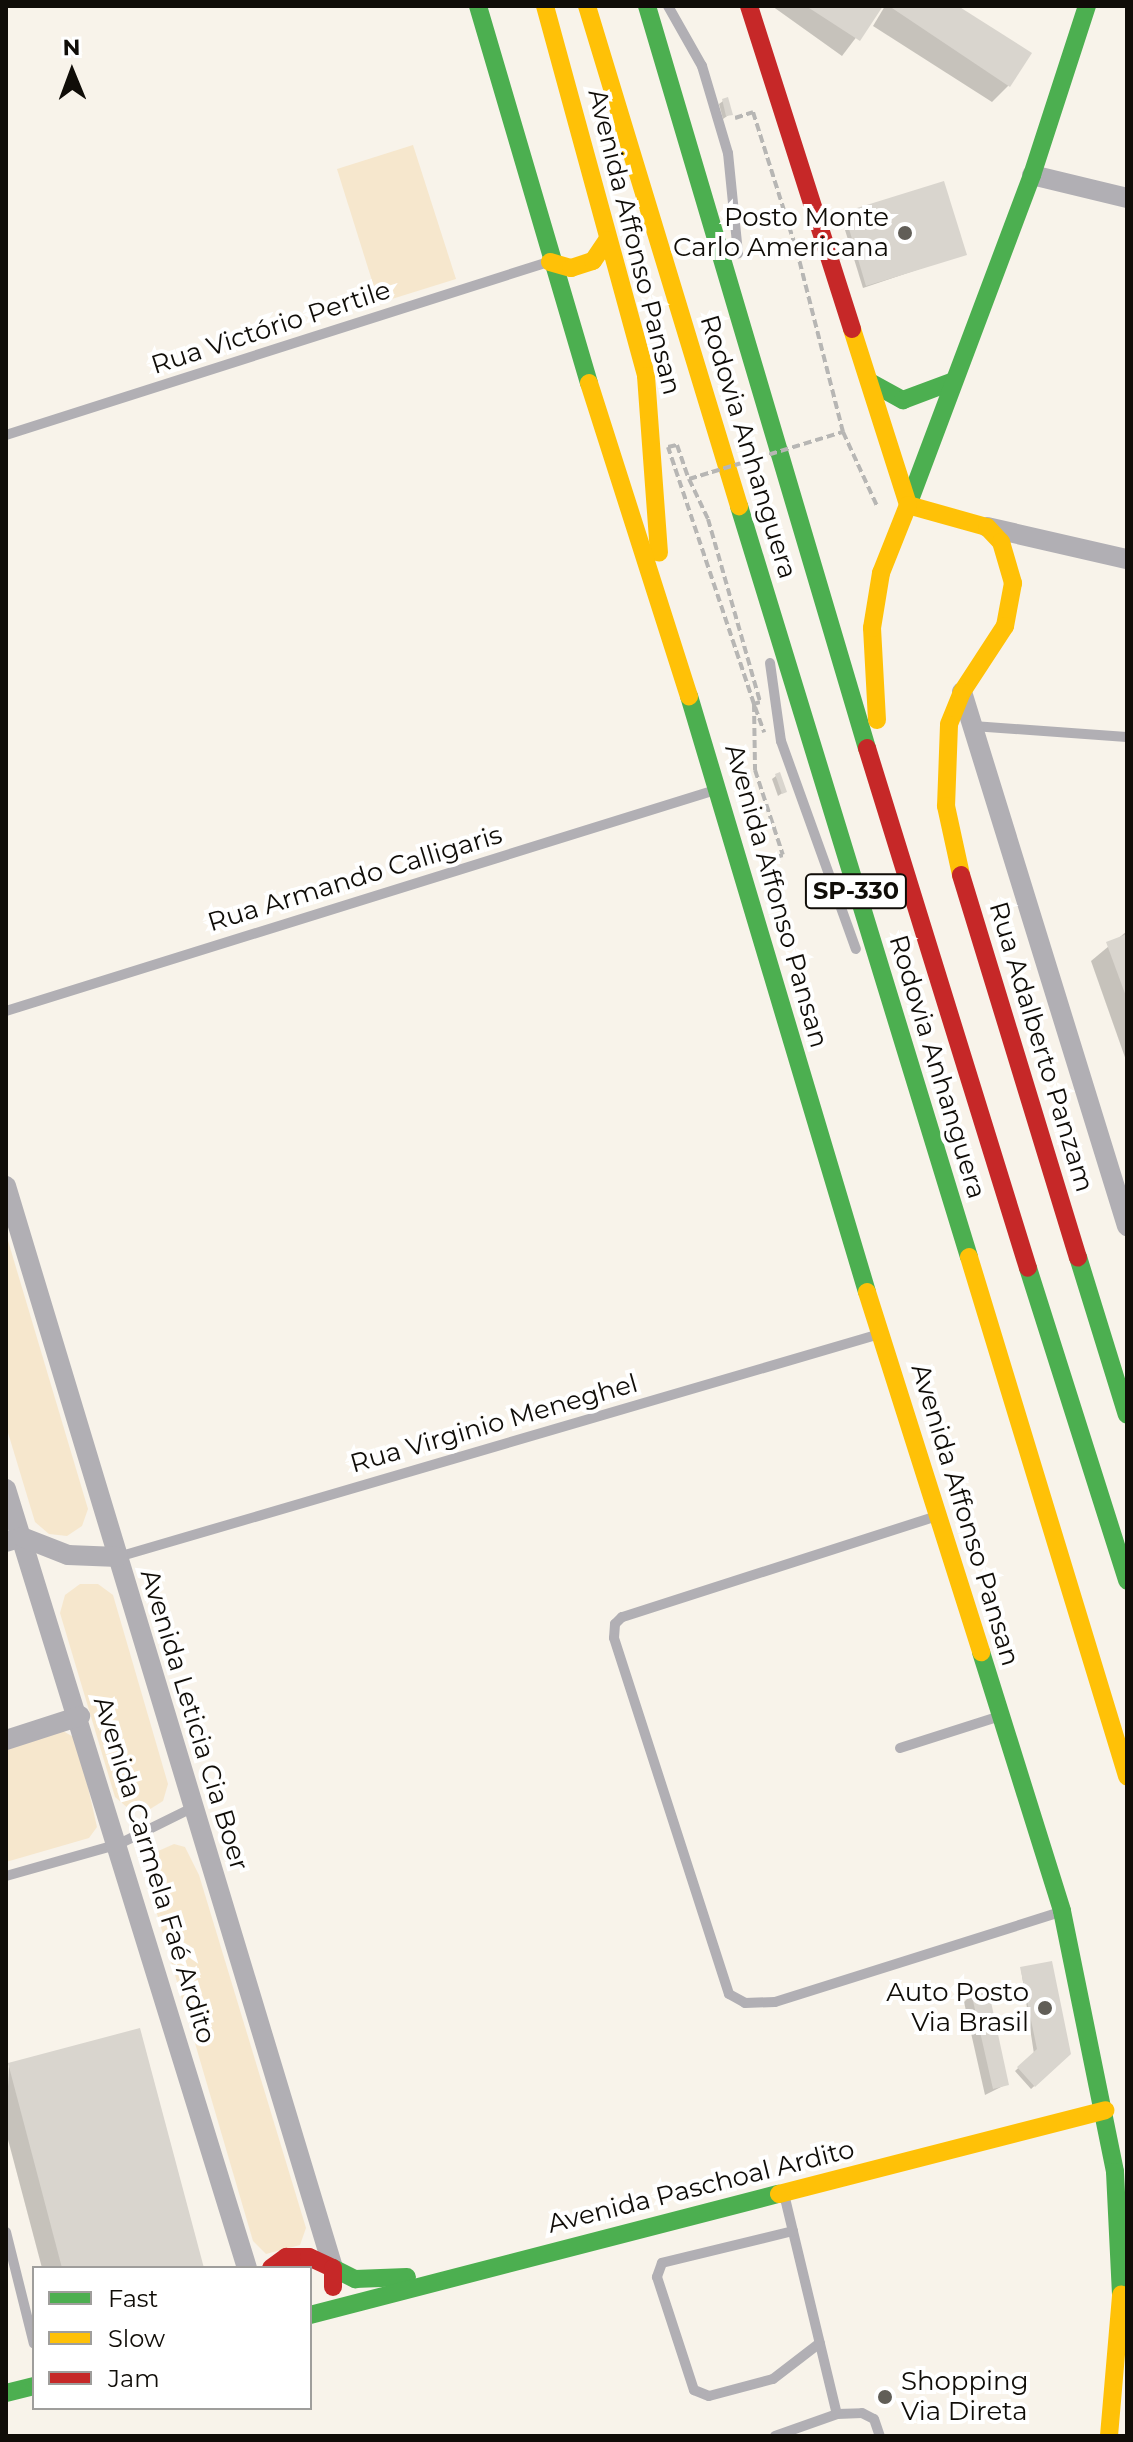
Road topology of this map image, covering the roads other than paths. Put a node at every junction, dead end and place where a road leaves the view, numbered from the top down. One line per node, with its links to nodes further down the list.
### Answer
1 (480, 6): 11 (main road, Avenida Affonso Pansan)
2 (587, 6): 19 (main road, Rodovia Anhanguera / SP-330)
3 (647, 6): 12 (main road, Rodovia Anhanguera / SP-330)
4 (668, 6): 12 (lane)
5 (749, 6): 13 (main road)
6 (1087, 6): 8 (main road)
7 (546, 9): 10 (main road, Avenida Affonso Pansan)
8 (1032, 175): 9 (street); 14 (main road)
9 (1127, 198)
10 (607, 240): 11 (main road); 20 (main road, Avenida Affonso Pansan)
11 (550, 262): 15 (lane, Rua Victório Pertile); 20 (main road, Avenida Affonso Pansan)
12 (748, 347): 25 (main road, Rodovia Anhanguera / SP-330)
13 (870, 382): 14 (main road); 16 (main road)
14 (951, 382): 16 (main road)
15 (6, 435)
16 (908, 505): 17 (main road); 25 (main road)
17 (987, 527): 18 (street); 21 (main road, Rua Adalberto Panzam)
18 (1127, 559)
19 (763, 585): 26 (lane); 29 (main road, Rodovia Anhanguera / SP-330)
20 (668, 626): 24 (main road, Avenida Affonso Pansan)
21 (962, 692): 22 (street); 33 (main road, Rua Adalberto Panzam)
22 (973, 726): 23 (lane); 31 (street)
23 (1127, 737)
24 (717, 789): 28 (lane, Rua Armando Calligaris); 32 (main road, Avenida Affonso Pansan)
25 (927, 949): 38 (main road, Rodovia Anhanguera / SP-330)
26 (859, 958)
27 (865, 972): 29 (lane)
28 (6, 1011)
29 (897, 1025): 43 (main road, Rodovia Anhanguera / SP-330)
30 (6, 1186): 37 (street, Avenida Leticia Cia Boer)
31 (1127, 1226)
32 (882, 1334): 35 (main road, Avenida Affonso Pansan); 37 (lane, Rua Virginio Meneghel)
33 (1127, 1415)
34 (6, 1489): 36 (street, Avenida Carmela Faé Ardito)
35 (938, 1516): 40 (main road, Avenida Affonso Pansan); 47 (lane)
36 (14, 1540): 37 (street); 39 (street, Avenida Carmela Faé Ardito)
37 (118, 1557): 44 (street, Avenida Leticia Cia Boer)
38 (1127, 1581)
39 (80, 1716): 41 (street); 45 (street, Avenida Carmela Faé Ardito)
40 (1000, 1716): 42 (lane); 47 (main road, Avenida Affonso Pansan)
41 (6, 1740)
42 (900, 1748)
43 (1127, 1776)
44 (192, 1808): 45 (lane); 54 (street, Avenida Leticia Cia Boer)
45 (119, 1844): 46 (lane); 52 (street, Avenida Carmela Faé Ardito)
46 (6, 1876)
47 (1062, 1911): 48 (main road, Avenida Affonso Pansan)
48 (1105, 2110): 49 (main road, Avenida Paschoal Ardito); 64 (main road, Avenida Affonso Pansan)
49 (783, 2193): 50 (lane); 55 (main road, Avenida Paschoal Ardito)
50 (793, 2231): 58 (lane); 58 (lane)
51 (6, 2232): 57 (lane)
52 (246, 2266)
53 (275, 2266): 54 (main road)
54 (333, 2268): 55 (main road); 56 (main road)
55 (448, 2279): 56 (main road, Avenida Paschoal Ardito)
56 (318, 2313)
57 (32, 2336)
58 (820, 2343): 61 (lane)
59 (32, 2386): 60 (main road)
60 (6, 2393)
61 (837, 2414): 62 (lane); 63 (lane)
62 (775, 2436)
63 (880, 2436)
64 (1109, 2436)

